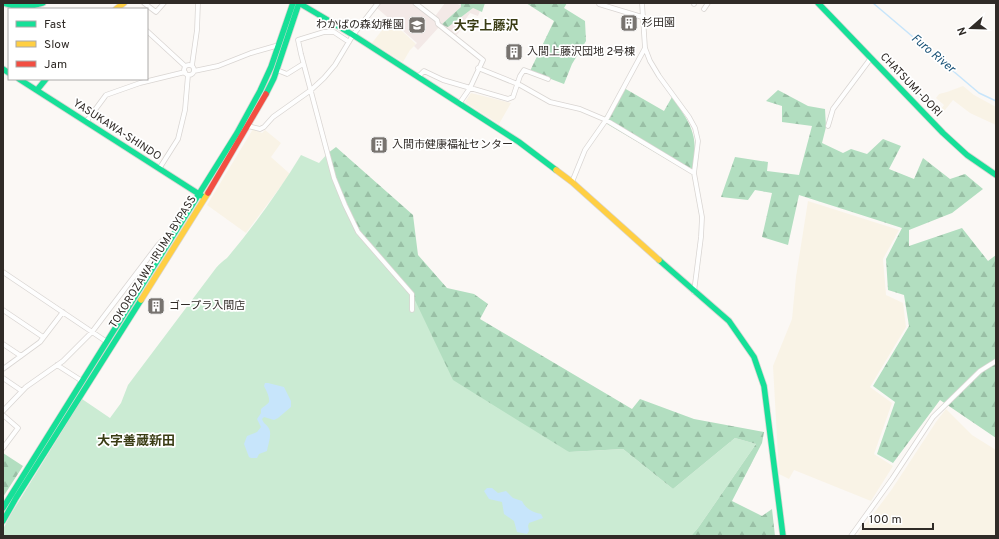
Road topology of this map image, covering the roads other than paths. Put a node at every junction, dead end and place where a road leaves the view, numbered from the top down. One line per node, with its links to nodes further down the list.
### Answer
1 (3, 3): 2 (main road)
2 (43, 3)
3 (144, 3): 4 (street)
4 (164, 3)
5 (198, 3): 23 (street)
6 (293, 3): 19 (main road, TOKOROZAWA-IRUMA BYPASS)
7 (299, 3): 17 (main road); 26 (main road, TOKOROZAWA-IRUMA BYPASS)
8 (378, 3): 17 (street)
9 (415, 3): 25 (street)
10 (599, 3): 15 (street)
11 (642, 3): 15 (street)
12 (708, 3): 14 (street)
13 (818, 3): 21 (main road, CHATSUMI-DORI)
14 (704, 9)
15 (642, 17): 20 (street)
16 (148, 32): 24 (street)
17 (353, 35): 18 (street); 29 (main road)
18 (349, 42): 22 (street); 36 (street)
19 (279, 45): 27 (street); 46 (main road, TOKOROZAWA-IRUMA BYPASS)
20 (645, 48): 38 (street); 43 (street)
21 (871, 58): 41 (street); 44 (main road, CHATSUMI-DORI)
22 (304, 64): 26 (street); 36 (street)
23 (192, 65): 24 (street); 27 (street)
24 (185, 66): 28 (street)
25 (478, 68): 33 (street); 34 (street)
26 (277, 70): 40 (main road, TOKOROZAWA-IRUMA BYPASS)
27 (194, 71): 28 (street)
28 (186, 74): 39 (street); 42 (street)
29 (418, 78): 34 (street); 37 (main road)
30 (548, 79): 33 (street)
31 (21, 80): 35 (main road, YASUKAWA-SHINDO)
32 (45, 80): 35 (main road)
33 (518, 84): 34 (street); 38 (street)
34 (470, 88): 37 (street)
35 (37, 90): 39 (main road, YASUKAWA-SHINDO)
36 (311, 90): 40 (street); 52 (street)
37 (459, 104): 45 (main road)
38 (606, 120): 43 (street); 45 (street)
39 (86, 122): 42 (main road, YASUKAWA-SHINDO)
40 (248, 126): 47 (main road, TOKOROZAWA-IRUMA BYPASS)
41 (828, 126)
42 (159, 169): 46 (main road, YASUKAWA-SHINDO)
43 (694, 173): 50 (street)
44 (996, 175)
45 (572, 182): 50 (main road)
46 (198, 194): 47 (main road, YASUKAWA-SHINDO); 48 (main road, TOKOROZAWA-IRUMA BYPASS)
47 (205, 198): 58 (main road, TOKOROZAWA-IRUMA BYPASS)
48 (168, 242): 54 (street); 56 (main road, TOKOROZAWA-IRUMA BYPASS)
49 (3, 272): 53 (street)
50 (694, 292): 73 (main road)
51 (3, 310): 55 (street)
52 (412, 310)
53 (63, 312): 54 (street); 55 (street)
54 (92, 332): 56 (street); 61 (street)
55 (43, 337): 59 (street)
56 (106, 342): 58 (street); 64 (main road, TOKOROZAWA-IRUMA BYPASS)
57 (3, 344): 59 (street)
58 (112, 346): 72 (main road, TOKOROZAWA-IRUMA BYPASS)
59 (21, 356): 62 (street)
60 (996, 361): 74 (street)
61 (57, 365): 64 (street); 65 (street)
62 (3, 369)
63 (3, 378): 65 (street)
64 (82, 381): 71 (main road, TOKOROZAWA-IRUMA BYPASS)
65 (22, 391): 67 (street)
66 (3, 403): 67 (street)
67 (8, 405): 68 (street)
68 (3, 410)
69 (3, 415): 70 (street)
70 (3, 448)
71 (3, 508)
72 (3, 521)
73 (783, 536)
74 (851, 536)

